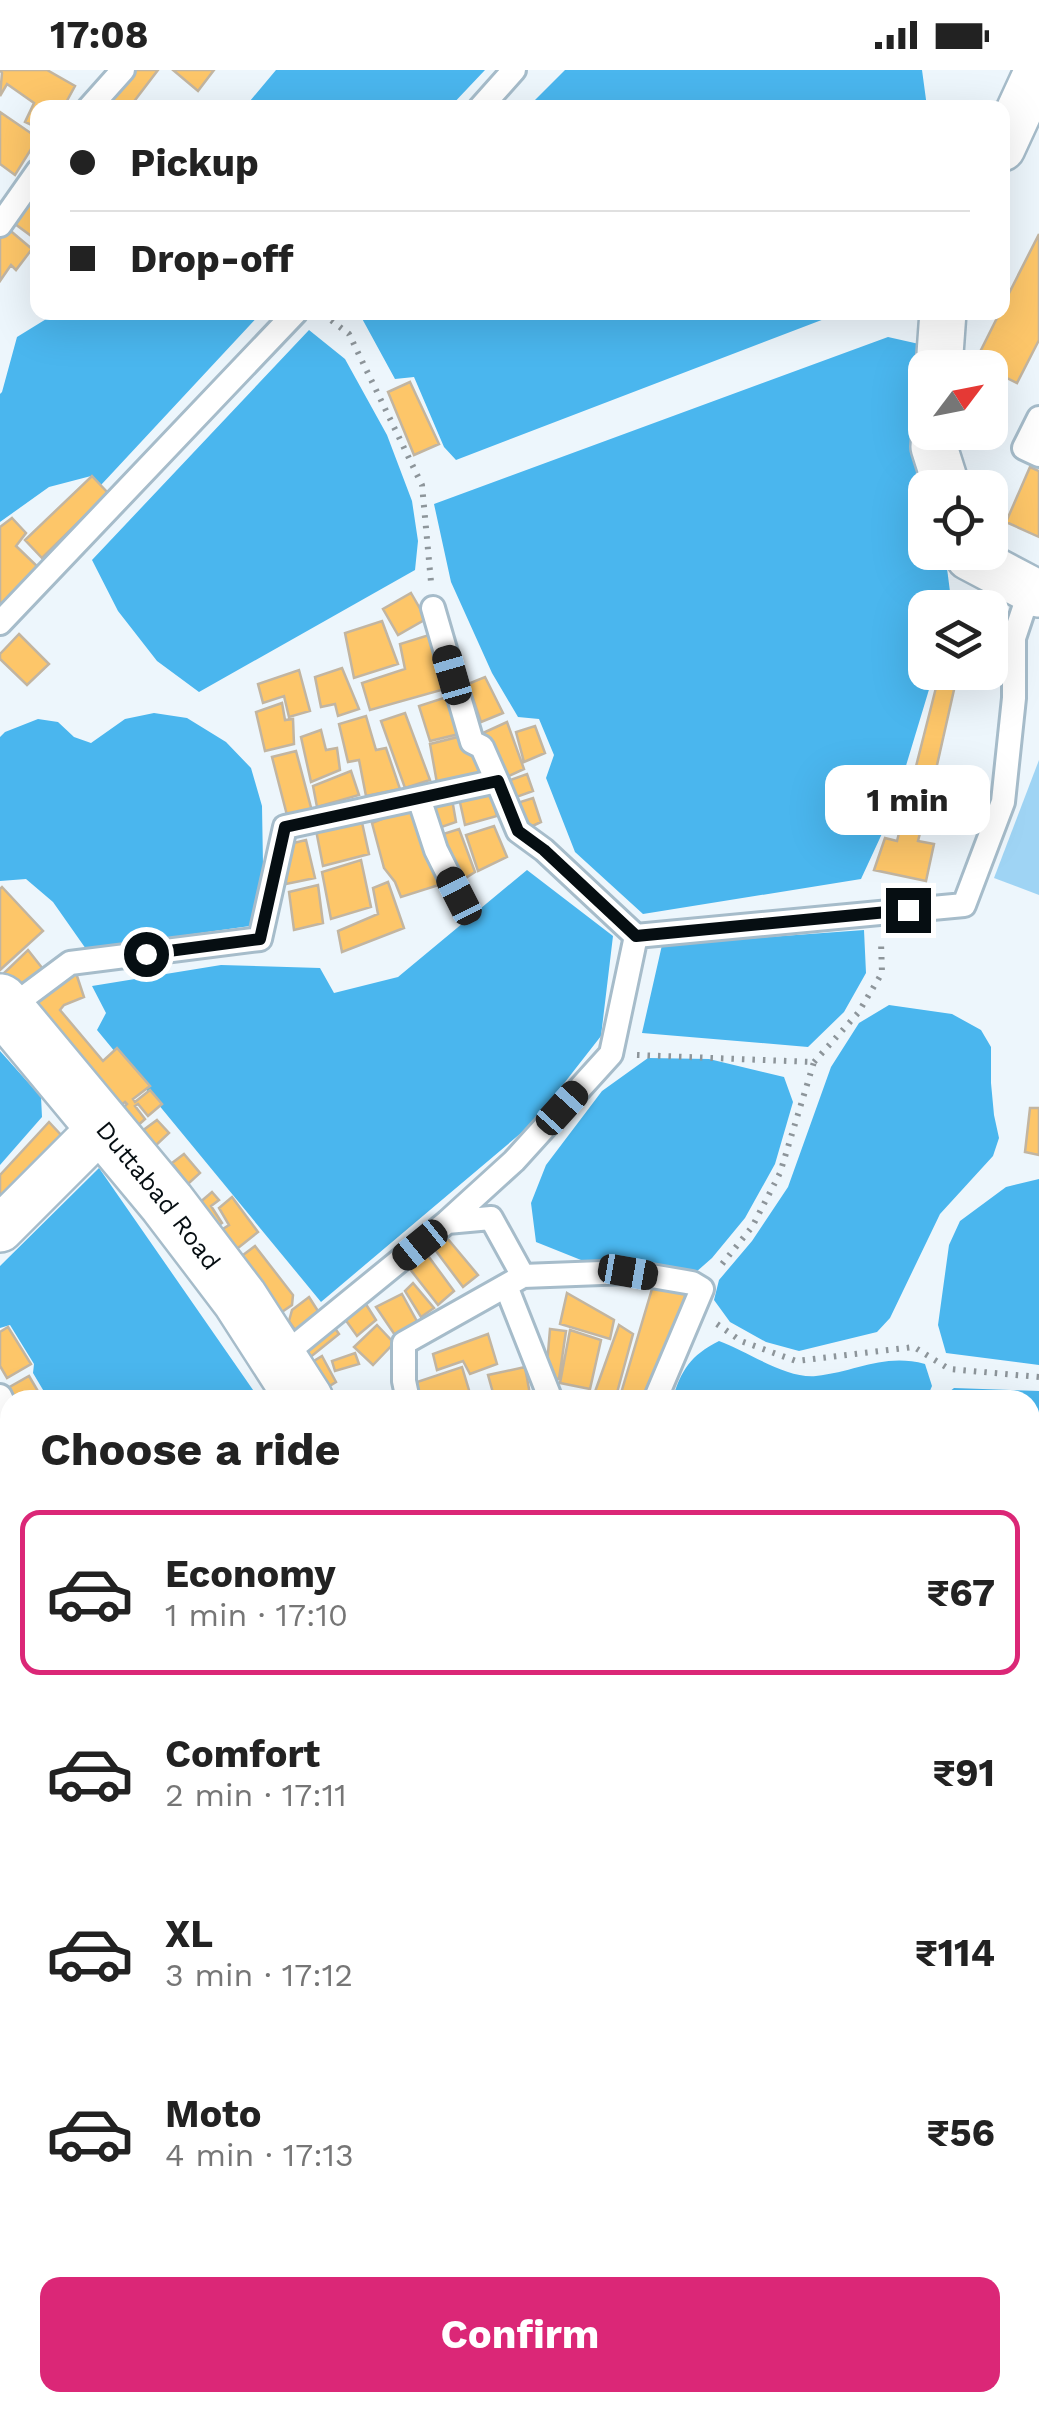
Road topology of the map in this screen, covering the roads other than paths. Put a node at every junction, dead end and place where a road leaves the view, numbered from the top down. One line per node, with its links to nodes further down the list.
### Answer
1 (122, 70): 4 (lane)
2 (514, 70): 5 (lane)
3 (1038, 70): 6 (street)
4 (97, 100)
5 (487, 100)
6 (1010, 131)
7 (30, 182): 8 (lane)
8 (0, 225)
9 (288, 320): 17 (lane)
10 (942, 320): 11 (street)
11 (940, 350)
12 (1039, 418): 13 (lane)
13 (1039, 455)
14 (992, 570): 15 (street)
15 (1035, 592): 21 (lane)
16 (433, 608): 18 (lane)
17 (0, 623)
18 (498, 781): 19 (lane); 21 (lane)
19 (420, 798): 20 (lane); 22 (lane)
20 (459, 896)
21 (636, 936): 24 (lane)
22 (4, 1006): 23 (main road, Duttabad Road)
23 (104, 1125): 25 (street); 27 (main road, Duttabad Road)
24 (448, 1222): 26 (lane); 27 (lane)
25 (0, 1229)
26 (515, 1281): 28 (lane); 29 (lane); 30 (lane)
27 (292, 1380)
28 (406, 1390)
29 (548, 1390)
30 (659, 1390)

